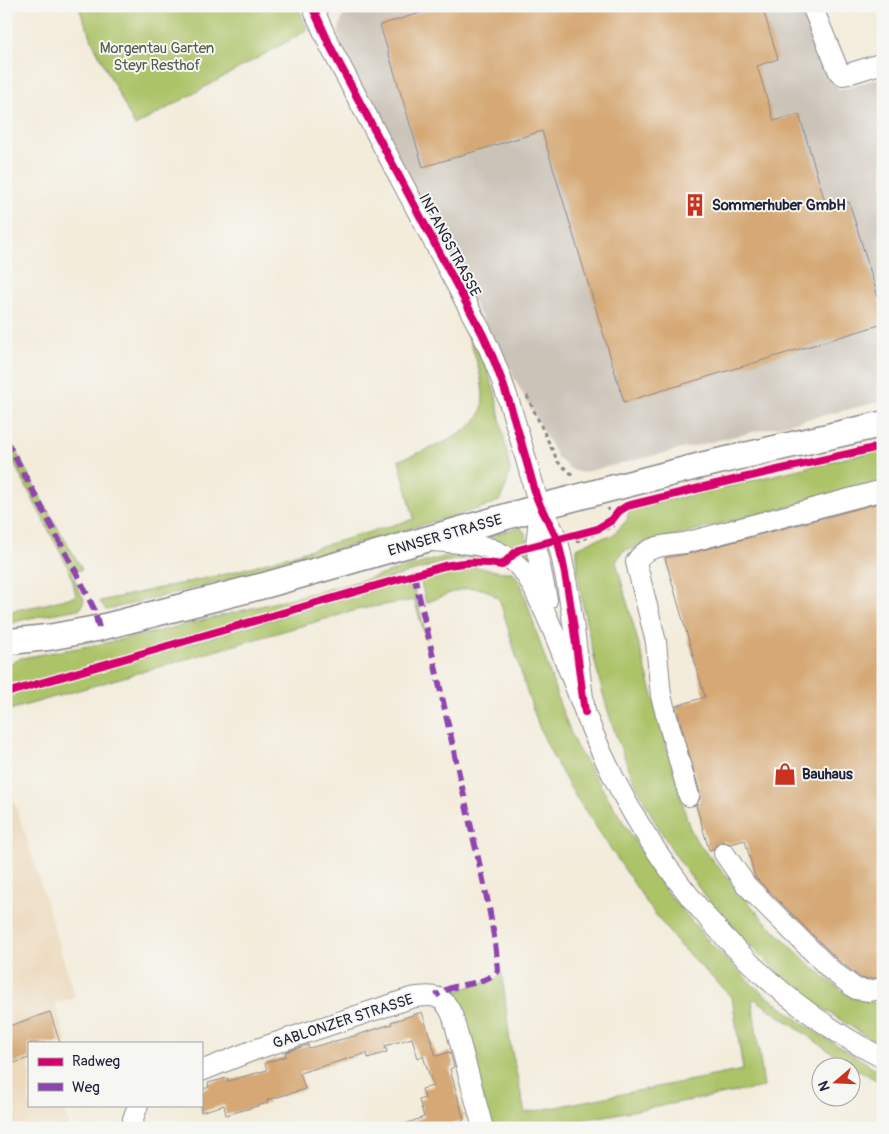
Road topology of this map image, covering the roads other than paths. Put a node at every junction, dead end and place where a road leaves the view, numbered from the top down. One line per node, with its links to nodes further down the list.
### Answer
1 (812, 6): 3 (street)
2 (318, 8): 6 (street, INFANGSTRASSE)
3 (883, 63)
4 (883, 424): 6 (main road, ENNSER STRASSE)
5 (883, 490): 11 (street)
6 (540, 507): 7 (main road, ENNSER STRASSE); 8 (street); 10 (street)
7 (425, 541): 8 (street); 9 (main road, ENNSER STRASSE)
8 (556, 634): 10 (street)
9 (6, 642)
10 (585, 712): 14 (street)
11 (689, 796)
12 (724, 853): 13 (street)
13 (883, 988)
14 (883, 1058)
15 (202, 1070): 18 (street, GABLONZER STRASSE)
16 (138, 1106): 17 (street)
17 (134, 1128)
18 (483, 1128)

